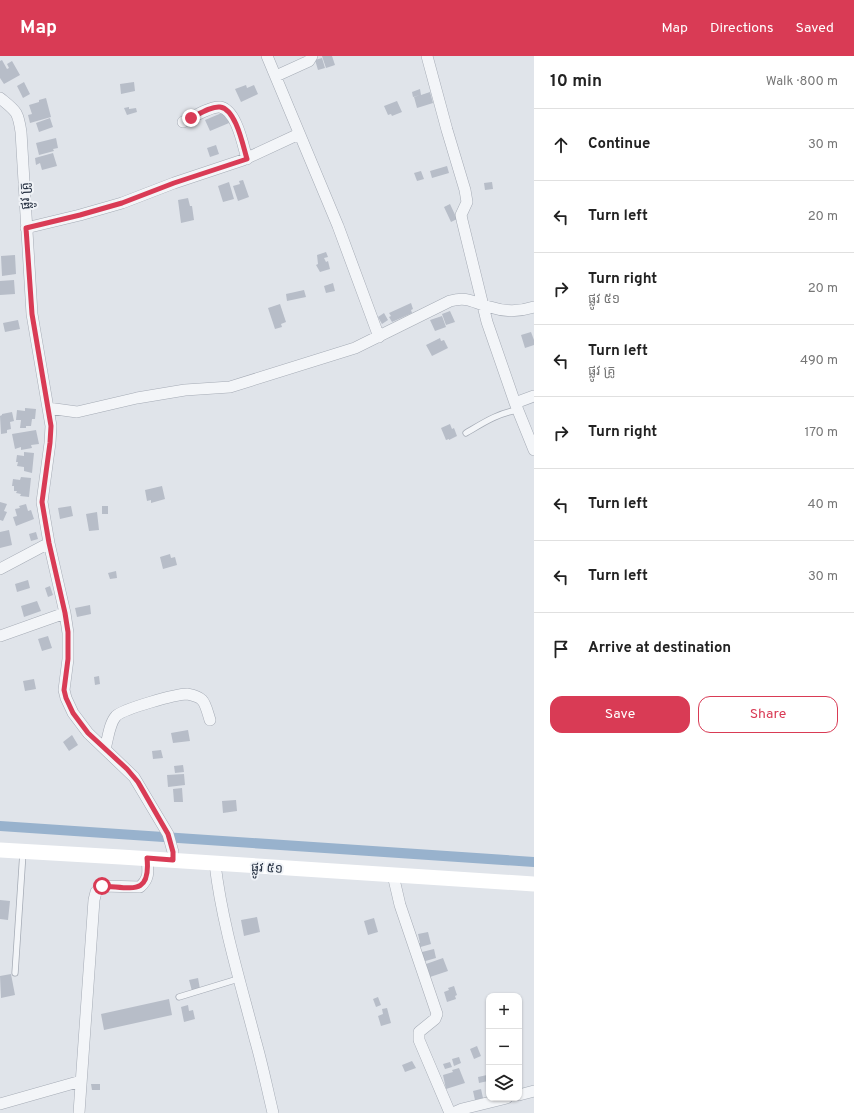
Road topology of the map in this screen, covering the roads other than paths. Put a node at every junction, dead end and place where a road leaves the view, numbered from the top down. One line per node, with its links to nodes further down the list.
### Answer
1 (268, 56): 4 (street)
2 (312, 56): 4 (street)
3 (427, 56): 10 (street)
4 (276, 76): 7 (street)
5 (0, 98): 9 (street, ផ្លូវ គ្រូ)
6 (182, 122): 8 (street)
7 (299, 134): 8 (street); 12 (street)
8 (247, 159): 9 (street)
9 (26, 228): 15 (street, ផ្លូវ គ្រូ)
10 (482, 305): 11 (street); 12 (street); 14 (street)
11 (533, 310)
12 (379, 337): 15 (street)
13 (534, 396): 14 (street)
14 (517, 407): 16 (lane); 17 (street)
15 (48, 408): 18 (street, ផ្លូវ គ្រូ)
16 (466, 433)
17 (534, 450)
18 (49, 543): 19 (street); 20 (street, ផ្លូវ គ្រូ)
19 (0, 569)
20 (65, 613): 21 (street); 23 (street, ផ្លូវ គ្រូ)
21 (0, 636)
22 (210, 720): 23 (street)
23 (106, 749): 26 (street, ផ្លូវ គ្រូ)
24 (0, 850): 25 (main road, ផ្លូវ ៥១)
25 (23, 852): 27 (main road, ផ្លូវ ៥១); 31 (lane)
26 (173, 856): 27 (main road, ផ្លូវ ៥១); 28 (main road, ផ្លូវ ៥១)
27 (147, 858): 34 (street)
28 (216, 864): 29 (main road, ផ្លូវ ៥១); 32 (street)
29 (393, 875): 30 (main road, ផ្លូវ ៥១); 41 (street)
30 (534, 884)
31 (15, 973)
32 (238, 979): 33 (lane); 40 (street)
33 (179, 997)
34 (81, 1081): 38 (street); 39 (street)
35 (534, 1091): 36 (street)
36 (522, 1094)
37 (495, 1101): 41 (street)
38 (0, 1104)
39 (78, 1113)
40 (273, 1113)
41 (451, 1113)

